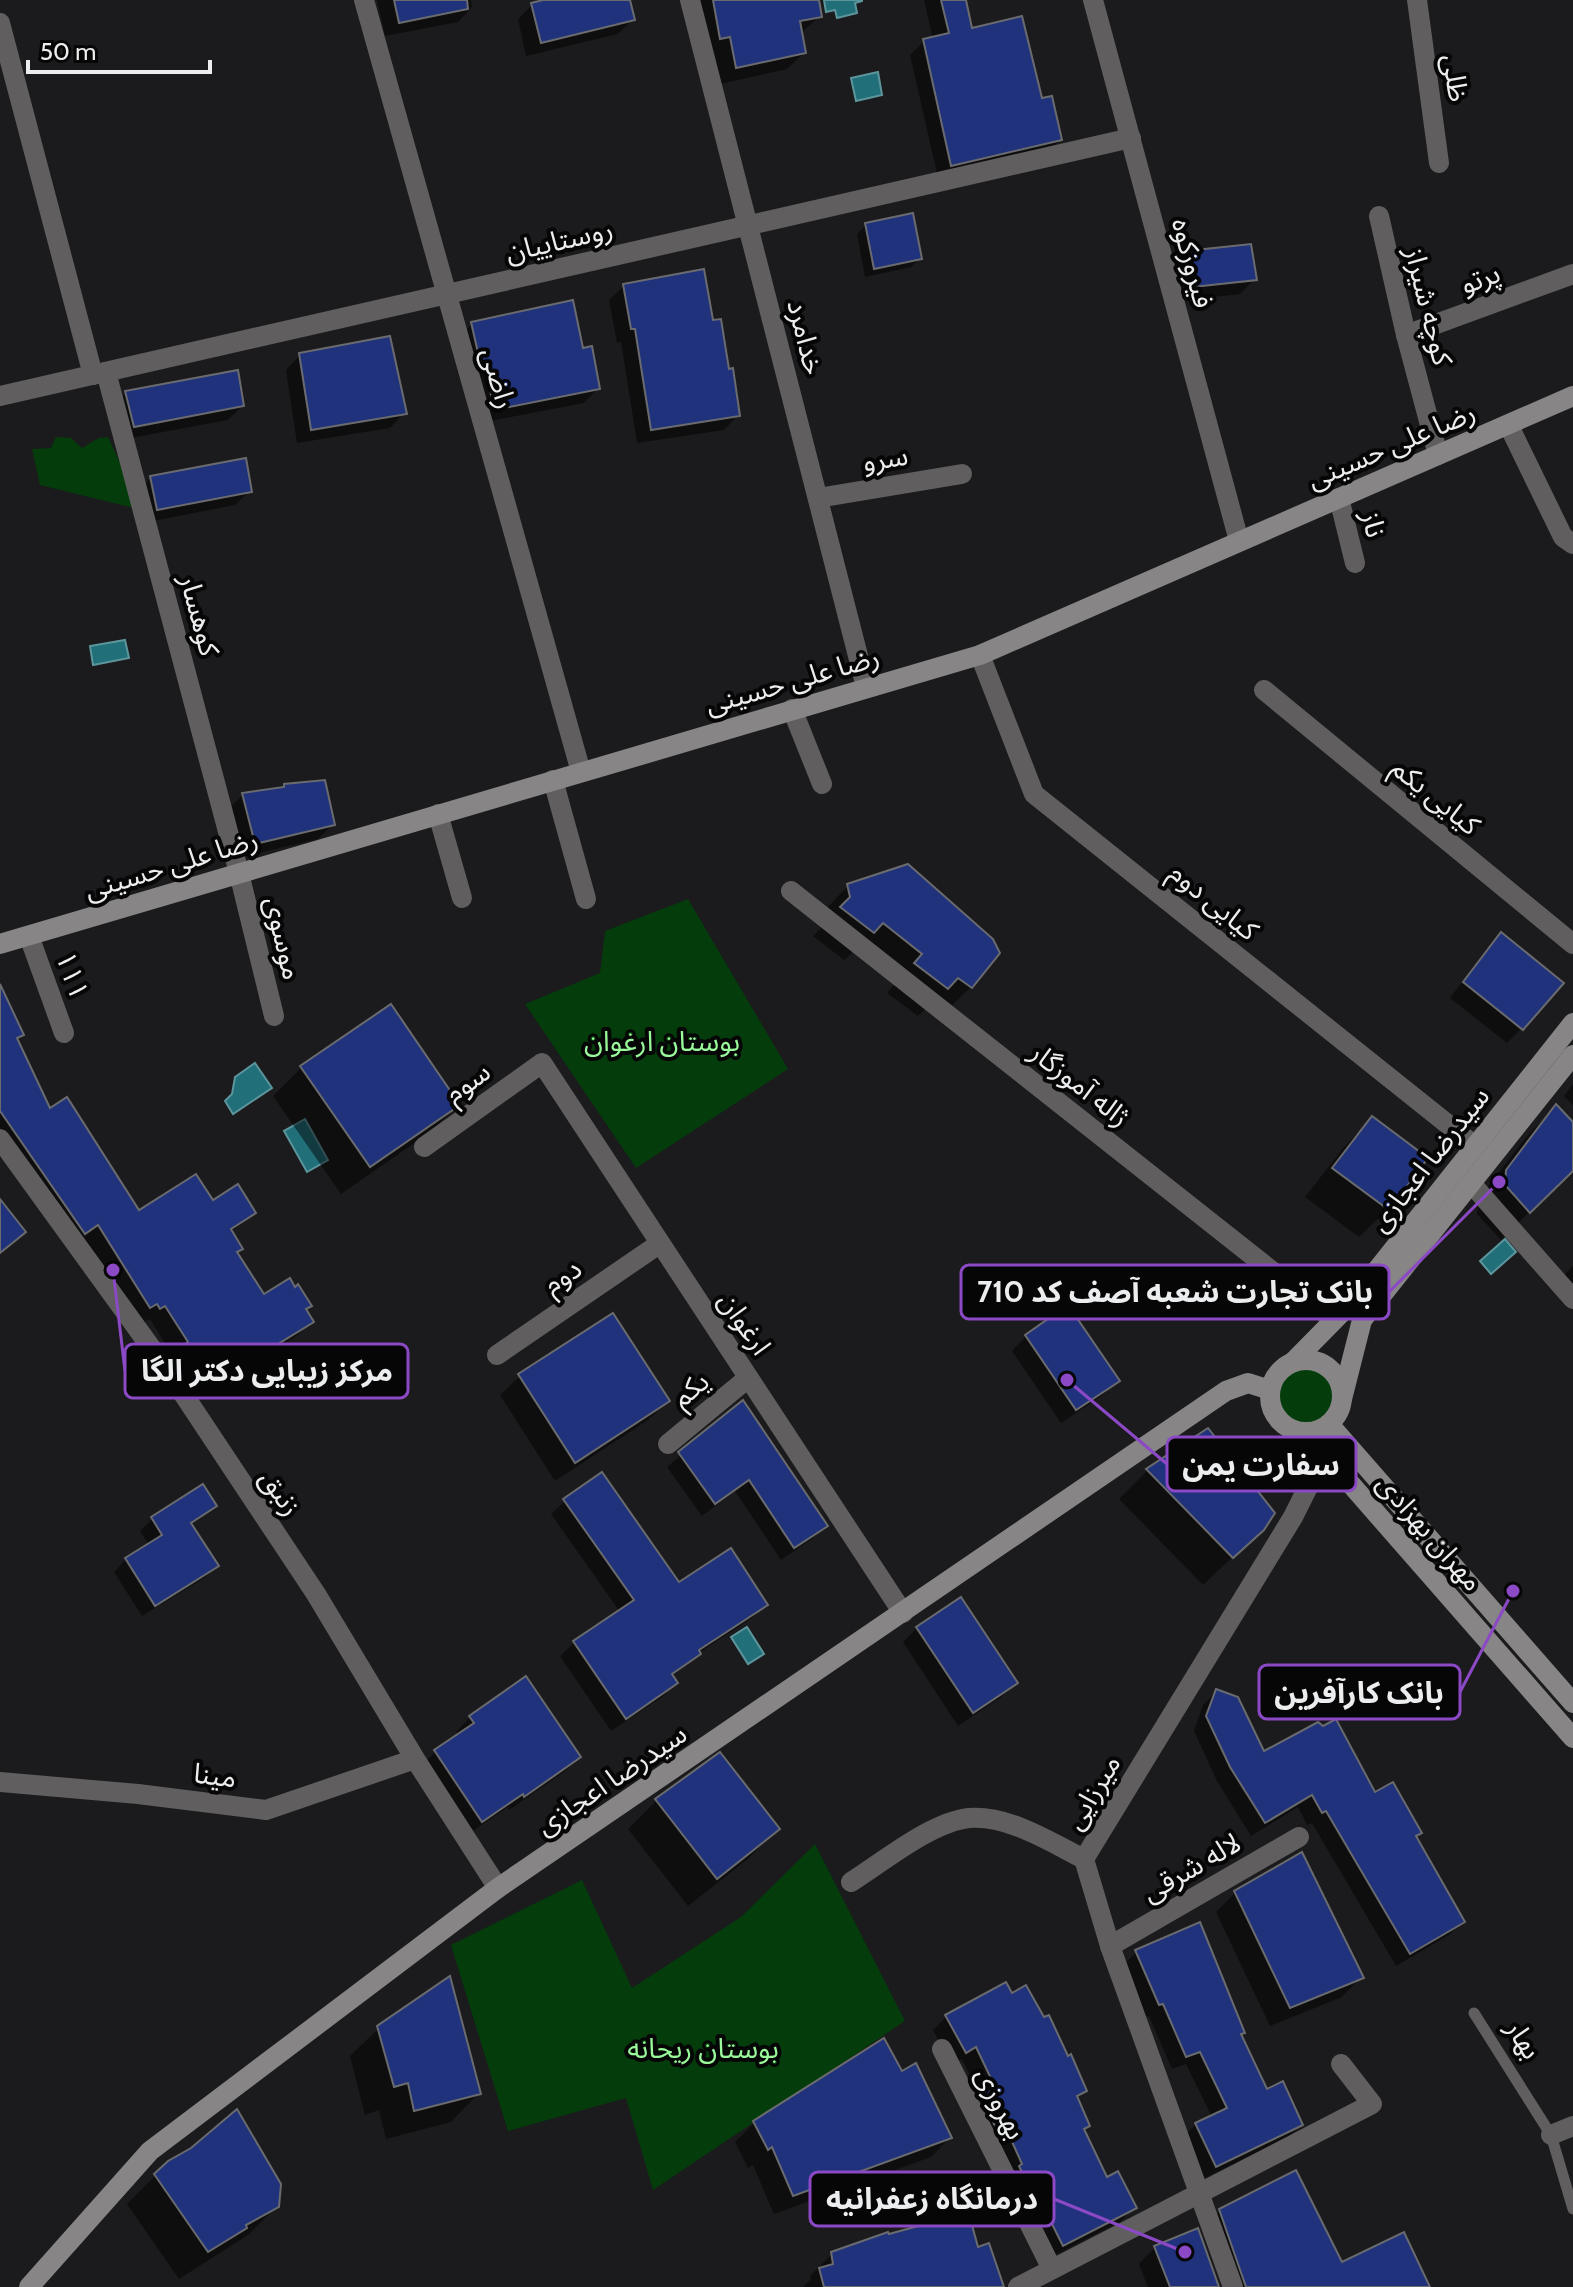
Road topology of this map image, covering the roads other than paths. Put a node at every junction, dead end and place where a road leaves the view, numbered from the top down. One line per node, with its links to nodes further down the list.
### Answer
1 (364, 0): 11 (street, راضی)
2 (690, 0): 9 (street, خدامرد)
3 (1093, 0): 6 (street, فیروزکوه)
4 (1417, 0): 7 (street, ظلی)
5 (0, 23): 13 (street, کوهسار)
6 (1131, 138): 9 (street, روستاییان); 21 (street, فیروزکوه)
7 (1439, 163)
8 (1379, 216): 12 (street, کوچه شیراز)
9 (748, 225): 11 (street, روستاییان); 19 (street, خدامرد)
10 (1573, 274): 12 (street, پرتو)
11 (447, 294): 13 (street, روستاییان); 28 (street, راضی)
12 (1406, 335): 17 (street, کوچه شیراز)
13 (100, 373): 14 (street, روستاییان); 32 (street, کوهسار)
14 (0, 396)
15 (1573, 396): 16 (main road, رضا علی حسینی)
16 (1509, 426): 17 (main road, رضا علی حسینی); 22 (street)
17 (1438, 455): 20 (main road, رضا علی حسینی)
18 (962, 474): 19 (street, سرو)
19 (818, 498): 25 (street, خدامرد)
20 (1339, 498): 21 (main road, رضا علی حسینی); 23 (street, ناز)
21 (1239, 541): 24 (main road, رضا علی حسینی)
22 (1573, 544)
23 (1355, 563)
24 (980, 655): 25 (main road, رضا علی حسینی); 45 (street, کیایی دوم)
25 (866, 687): 27 (main road, رضا علی حسینی)
26 (1264, 690): 38 (street, کیایی یکم)
27 (792, 709): 28 (main road, رضا علی حسینی); 30 (street)
28 (581, 772): 29 (main road, رضا علی حسینی)
29 (553, 780): 31 (main road, رضا علی حسینی); 35 (street)
30 (822, 784)
31 (438, 814): 32 (main road, رضا علی حسینی); 34 (street)
32 (239, 873): 36 (main road, رضا علی حسینی); 39 (street, موسوی)
33 (791, 891): 50 (street, ژاله آموزگار)
34 (462, 898)
35 (586, 899)
36 (29, 936): 37 (main road, رضا علی حسینی); 41 (street, ۱۱۱)
37 (0, 944)
38 (1573, 944)
39 (274, 1016)
40 (1573, 1023): 45 (main road, سیدرضا اعجازی)
41 (64, 1033)
42 (1573, 1055): 47 (main road, سیدرضا اعجازی)
43 (542, 1063): 46 (street, سوم); 48 (street, ارغوان)
44 (0, 1139): 61 (street, زنبق)
45 (1475, 1146): 50 (main road, سیدرضا اعجازی)
46 (424, 1147)
47 (1471, 1183): 49 (street); 55 (main road, سیدرضا اعجازی)
48 (659, 1244): 51 (street, دوم); 53 (street, ارغوان)
49 (1573, 1299)
50 (1334, 1320): 52 (main road, سیدرضا اعجازی)
51 (497, 1355)
52 (1293, 1362): 54 (main road); 55 (main road)
53 (748, 1378): 57 (street, یکم); 58 (street, ارغوان)
54 (1270, 1390): 56 (main road); 58 (main road, سیدرضا اعجازی)
55 (1342, 1399): 56 (main road)
56 (1320, 1435): 59 (main road, مهران بهزادی); 60 (main road, مهران بهزادی); 64 (street, میرزایی)
57 (668, 1444)
58 (903, 1613): 66 (main road, سیدرضا اعجازی)
59 (1573, 1703)
60 (1573, 1738)
61 (415, 1759): 62 (street, مینا); 66 (street, زنبق)
62 (0, 1782)
63 (1299, 1837): 67 (street, لاله شرقی)
64 (1084, 1859): 65 (street); 67 (street, میرزایی)
65 (851, 1882)
66 (498, 1888): 76 (main road, سیدرضا اعجازی)
67 (1110, 1946): 73 (street, میرزایی)
68 (1474, 2013): 72 (lane, بهار)
69 (942, 2049): 75 (street, بهروزی)
70 (1341, 2064): 73 (street)
71 (1573, 2126): 72 (street)
72 (1551, 2135): 74 (lane, بهار)
73 (1199, 2192): 75 (street); 78 (street, میرزایی)
74 (1573, 2209)
75 (1052, 2269): 77 (street)
76 (29, 2287)
77 (1018, 2287)
78 (1233, 2287)

